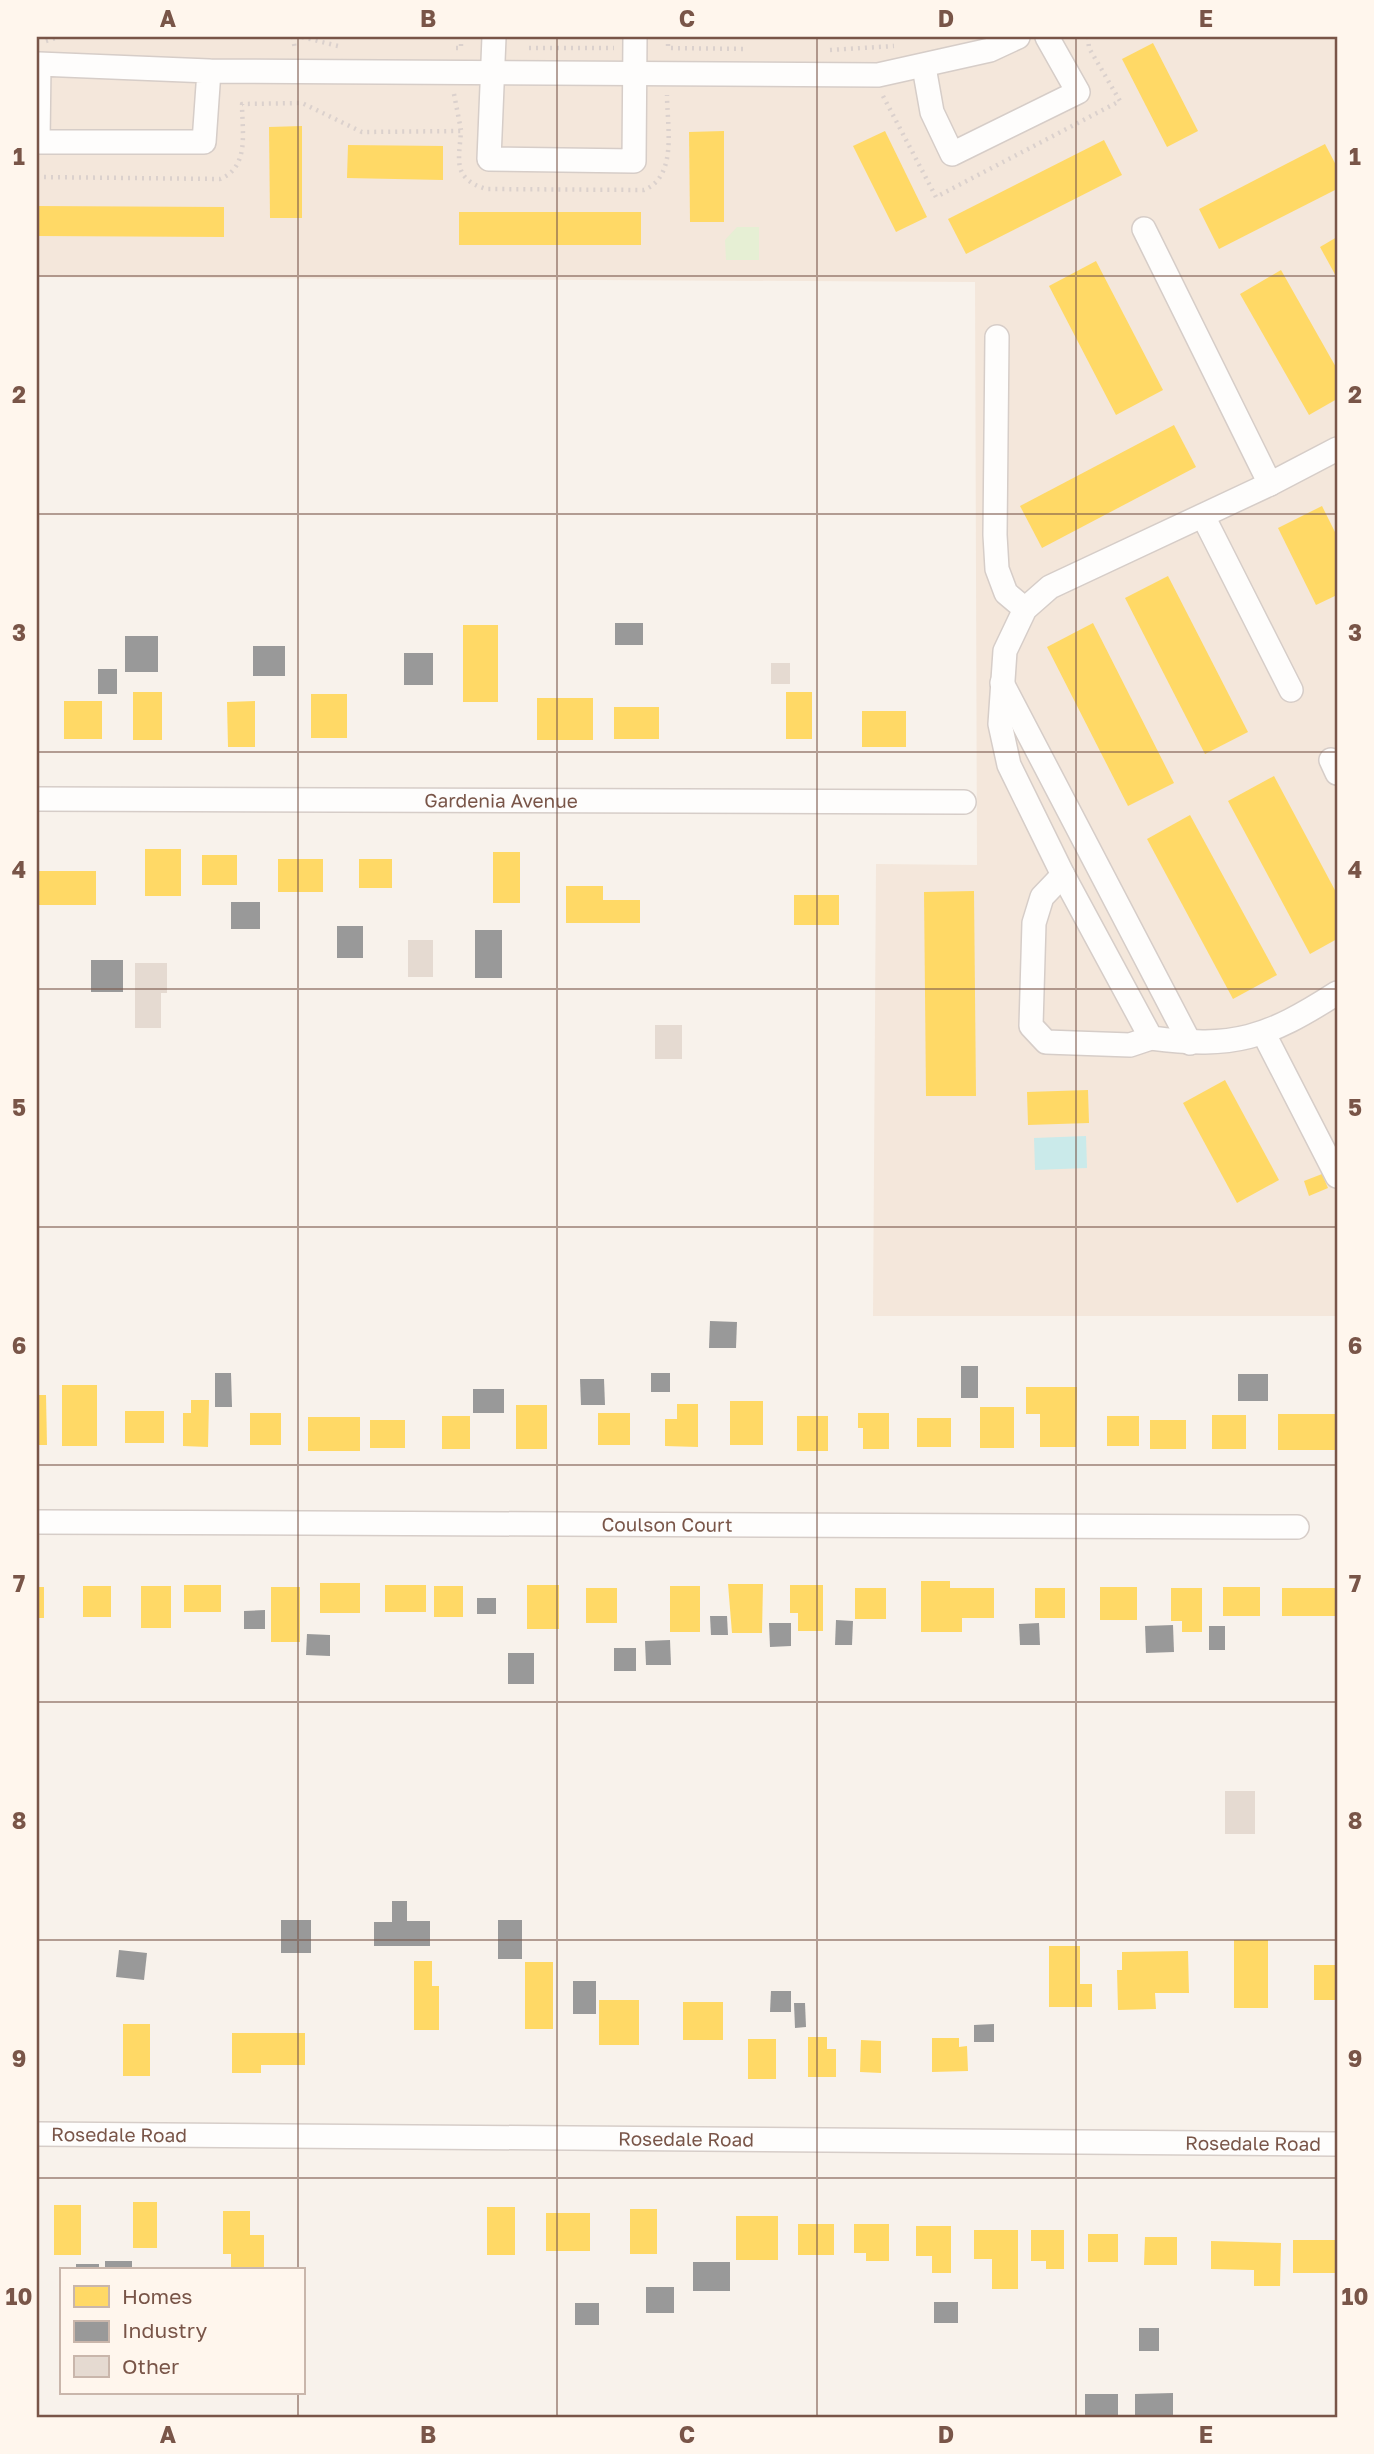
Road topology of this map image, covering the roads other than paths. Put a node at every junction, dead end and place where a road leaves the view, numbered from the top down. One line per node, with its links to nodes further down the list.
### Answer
1 (1018, 37): 5 (street)
2 (1047, 37): 5 (street)
3 (494, 42): 8 (street)
4 (635, 42): 7 (street)
5 (924, 67): 7 (street)
6 (209, 71): 6 (street); 8 (street)
7 (634, 73): 8 (street); 8 (street)
8 (493, 74)
9 (1144, 229): 12 (street)
10 (996, 337): 14 (street)
11 (1337, 449): 12 (street)
12 (1270, 484): 13 (street)
13 (1203, 516): 14 (street); 16 (street)
14 (1025, 609): 15 (street)
15 (1001, 681): 19 (street); 23 (street)
16 (1291, 691)
17 (37, 799): 18 (street, Gardenia Avenue)
18 (964, 802)
19 (1062, 875): 22 (street); 22 (street)
20 (1337, 993): 21 (street)
21 (1264, 1034): 23 (street); 24 (street)
22 (1151, 1038): 23 (street)
23 (1190, 1043)
24 (1337, 1176)
25 (37, 1522): 26 (street, Coulson Court)
26 (1297, 1527)
27 (37, 2134): 28 (street, Rosedale Road)
28 (1337, 2144)

